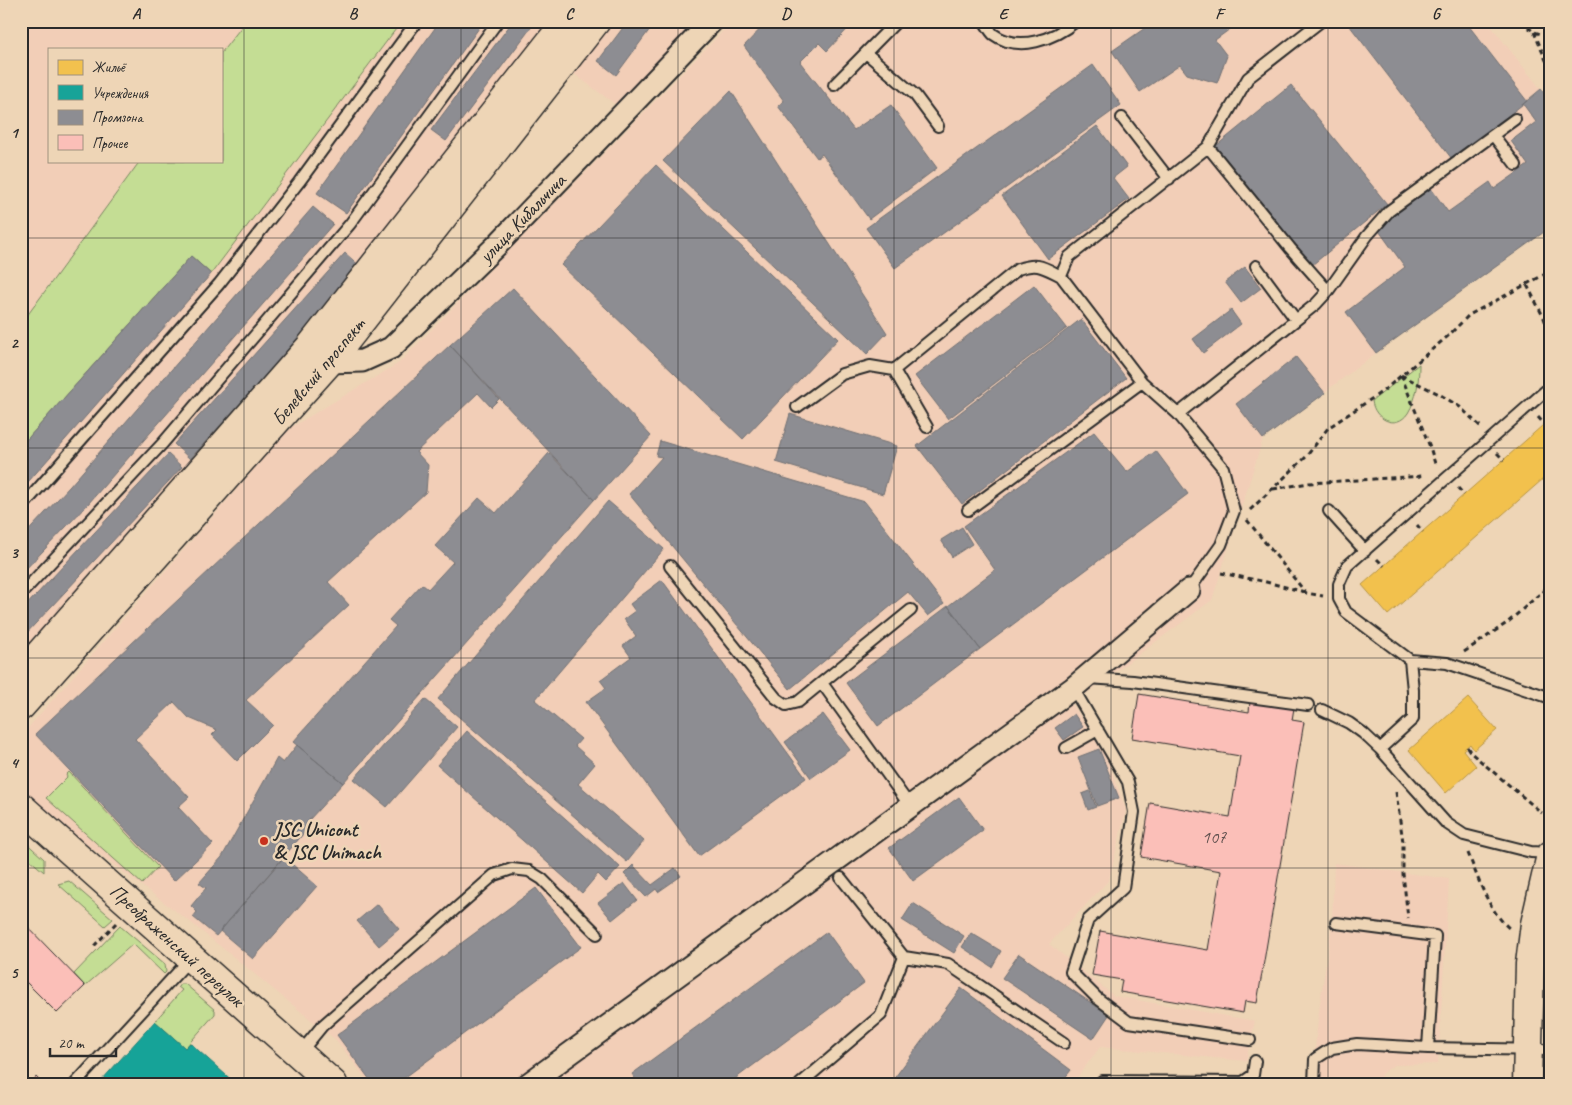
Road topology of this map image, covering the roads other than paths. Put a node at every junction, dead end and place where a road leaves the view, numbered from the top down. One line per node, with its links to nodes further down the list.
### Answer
1 (417, 21): 30 (lane)
2 (498, 21): 36 (lane)
3 (567, 21): 23 (street, Белевский проспект)
4 (596, 21): 23 (street, Белевский проспект)
5 (712, 21): 23 (street, улица Кибальчича)
6 (897, 21): 10 (lane)
7 (984, 21): 8 (lane)
8 (1076, 21)
9 (1320, 21): 16 (lane)
10 (866, 53): 11 (lane); 14 (lane)
11 (834, 85)
12 (1122, 118): 18 (lane)
13 (1515, 118): 15 (lane)
14 (938, 126)
15 (1493, 135): 17 (lane); 21 (lane)
16 (1208, 147): 18 (lane); 21 (lane)
17 (1516, 165)
18 (1169, 179): 20 (lane)
19 (1256, 266): 22 (lane)
20 (1061, 276): 24 (lane); 25 (lane)
21 (1328, 291): 22 (lane)
22 (1296, 320): 28 (lane)
23 (320, 354): 39 (street, Белевский проспект); 44 (street, Белевский проспект)
24 (894, 370): 27 (lane); 29 (lane)
25 (1142, 382): 28 (lane); 31 (lane)
26 (1551, 386): 33 (lane)
27 (797, 407)
28 (1178, 414): 35 (lane)
29 (927, 427)
30 (21, 508)
31 (968, 510)
32 (1329, 511): 33 (lane)
33 (1365, 551): 38 (lane)
34 (670, 566): 40 (lane)
35 (1189, 590): 41 (street)
36 (21, 594)
37 (911, 610): 40 (lane)
38 (1410, 660): 42 (lane); 48 (lane)
39 (21, 675)
40 (822, 683): 49 (lane)
41 (1079, 683): 43 (lane); 46 (lane); 49 (street)
42 (1551, 698)
43 (1308, 705)
44 (21, 706)
45 (1322, 710): 48 (lane)
46 (1098, 730): 47 (lane); 57 (lane)
47 (1066, 748)
48 (1380, 749): 51 (lane)
49 (910, 806): 66 (street)
50 (21, 807): 56 (street, Преображенский переулок)
51 (1551, 854): 60 (street)
52 (841, 878): 55 (lane)
53 (1336, 923): 59 (lane)
54 (597, 934): 61 (lane)
55 (904, 957): 58 (lane); 67 (lane)
56 (191, 958): 61 (street, Преображенский переулок); 63 (lane)
57 (1250, 1040)
58 (1064, 1043)
59 (1428, 1048): 60 (lane); 69 (lane)
60 (1539, 1050): 70 (street)
61 (299, 1054): 65 (street, Преображенский переулок)
62 (1255, 1061): 64 (lane)
63 (78, 1083)
64 (1243, 1083): 68 (lane)
65 (333, 1084)
66 (528, 1084)
67 (800, 1084)
68 (1099, 1084)
69 (1314, 1084)
70 (1528, 1084)

